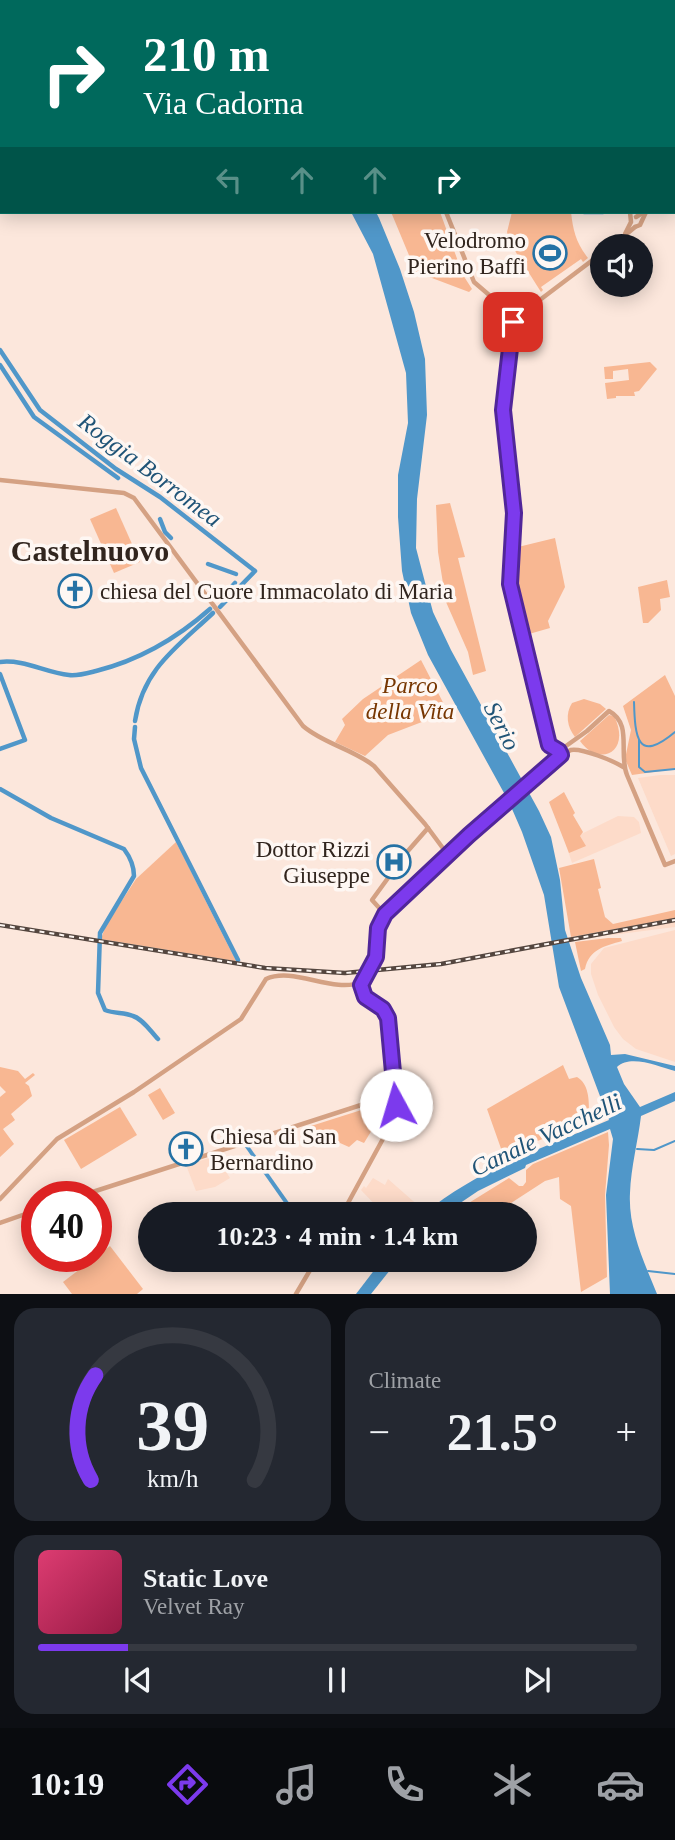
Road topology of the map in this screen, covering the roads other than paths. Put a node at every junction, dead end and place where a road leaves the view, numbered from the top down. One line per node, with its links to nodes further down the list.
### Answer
1 (447, 214): 5 (street)
2 (637, 215): 3 (street); 3 (street)
3 (625, 234)
4 (590, 262): 5 (street)
5 (516, 318): 7 (street)
6 (0, 480): 9 (street)
7 (557, 754): 8 (street); 8 (street); 10 (street)
8 (624, 768): 11 (street)
9 (428, 828): 10 (street); 13 (street)
10 (448, 852): 12 (street)
11 (675, 861)
12 (404, 895): 13 (street); 14 (street)
13 (382, 911): 14 (street)
14 (378, 928): 15 (street)
15 (362, 982): 16 (street); 18 (street)
16 (395, 1094): 17 (street); 19 (street)
17 (112, 1186)
18 (0, 1199)
19 (349, 1202)
20 (21, 1216): 21 (street)
21 (0, 1223)
22 (309, 1272): 23 (street)
23 (296, 1294)

